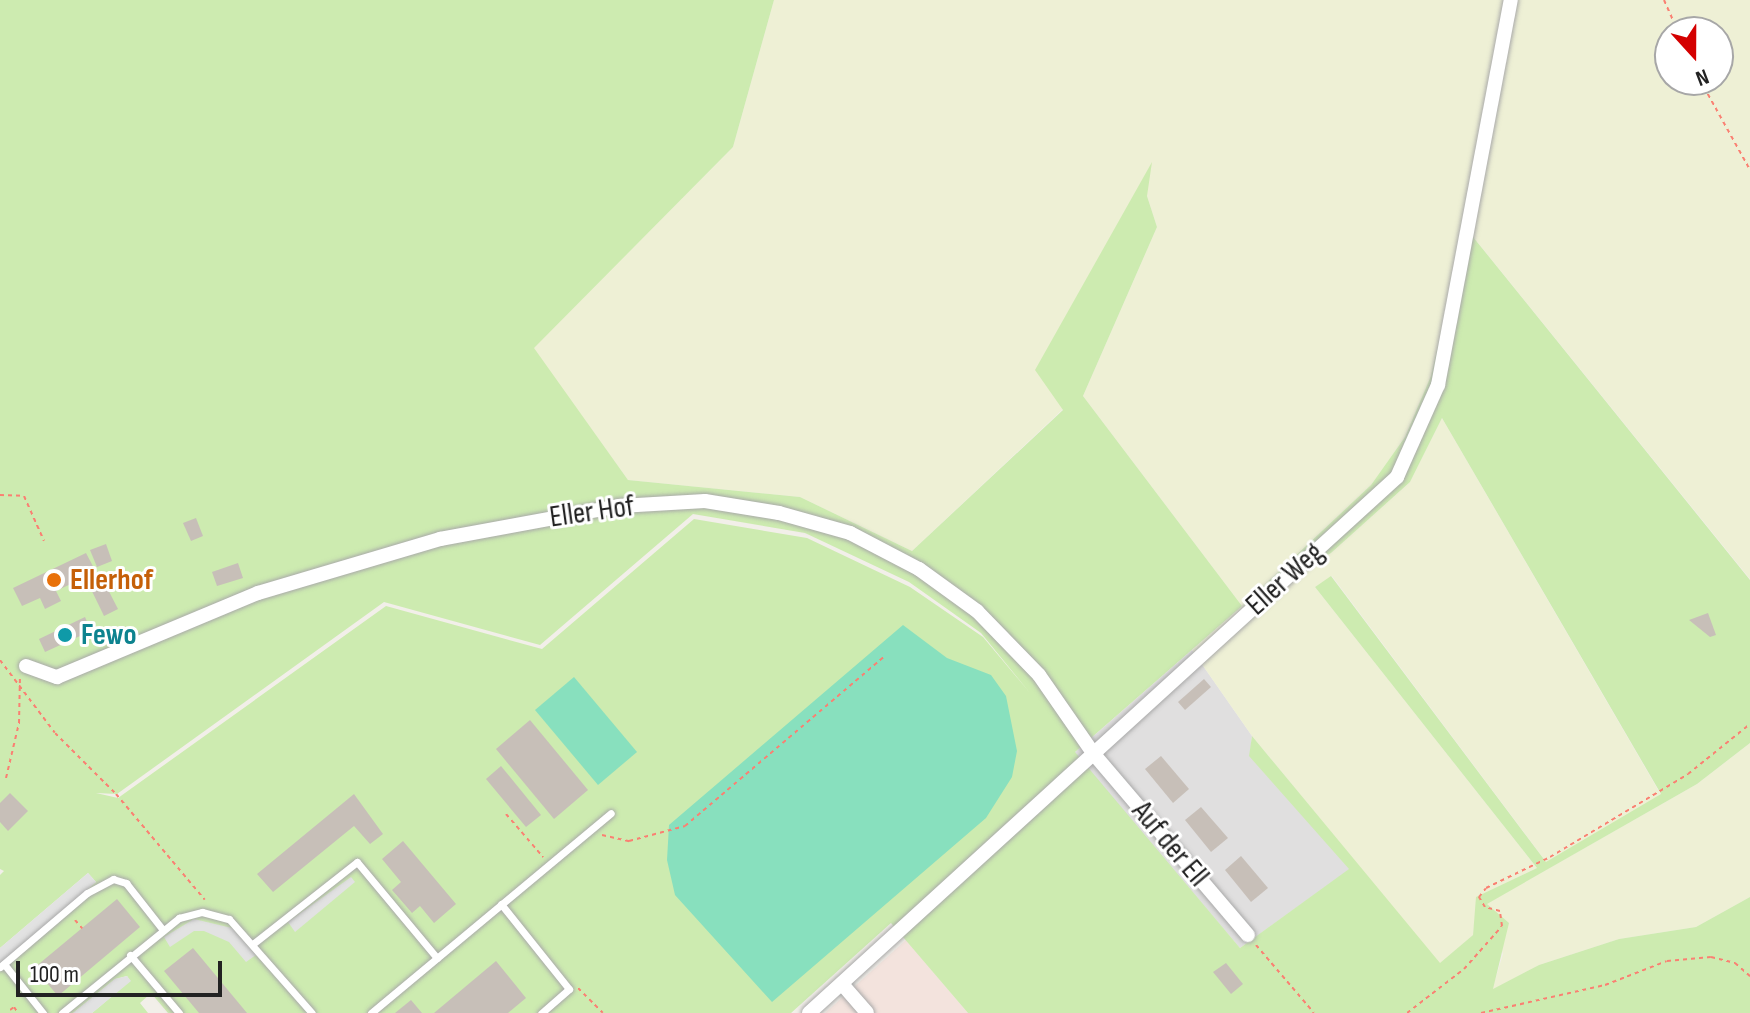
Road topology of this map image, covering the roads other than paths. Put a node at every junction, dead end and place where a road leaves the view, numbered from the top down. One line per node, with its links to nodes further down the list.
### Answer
1 (1511, 0): 3 (street, Eller Weg)
2 (26, 666): 3 (street, Eller Hof)
3 (1093, 753): 7 (street, Auf der Ell); 12 (street, Eller Weg)
4 (611, 813): 5 (lane)
5 (501, 904): 10 (lane); 19 (lane)
6 (163, 930): 8 (lane); 9 (lane); 11 (lane)
7 (1248, 935)
8 (254, 943): 10 (lane); 17 (lane)
9 (130, 955): 15 (lane); 16 (lane)
10 (437, 958): 18 (lane)
11 (2, 966): 14 (lane)
12 (842, 984): 13 (street); 20 (street, Eller Weg)
13 (866, 1012)
14 (43, 1013)
15 (62, 1013)
16 (179, 1013)
17 (312, 1013)
18 (371, 1013)
19 (541, 1013)
20 (809, 1013)

